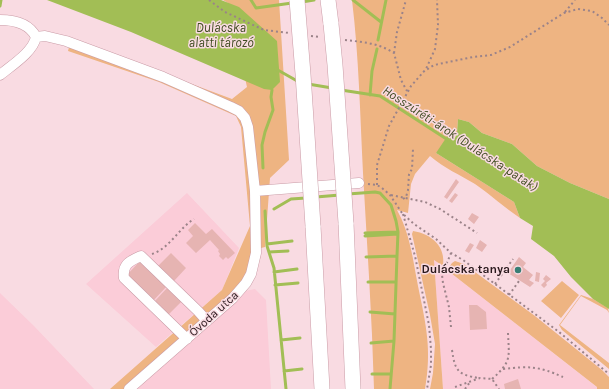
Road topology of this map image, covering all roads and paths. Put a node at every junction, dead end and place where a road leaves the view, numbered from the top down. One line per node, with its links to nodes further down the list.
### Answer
1 (209, 0): 11 (path)
2 (297, 0): 49 (highway, bridge)
3 (328, 0): 17 (highway, bridge)
4 (337, 0): 17 (highway, bridge)
5 (406, 0): 16 (path)
6 (437, 0): 18 (path)
7 (575, 0): 8 (path)
8 (564, 13): 10 (path); 18 (path)
9 (0, 20): 13 (street)
10 (609, 25)
11 (296, 34)
12 (304, 35): 14 (path)
13 (36, 37): 19 (street); 24 (street, Óvoda utca)
14 (320, 37)
15 (344, 40): 16 (path)
16 (394, 53): 20 (path)
17 (335, 65): 50 (highway, bridge)
18 (423, 72): 20 (path)
19 (0, 75)
20 (408, 91): 23 (path)
21 (413, 150): 26 (path)
22 (359, 183): 23 (path); 24 (street)
23 (377, 186): 25 (path)
24 (255, 191): 36 (street, Óvoda utca)
25 (390, 195): 26 (path); 27 (path)
26 (403, 199): 29 (path)
27 (402, 212): 30 (path); 51 (path)
28 (194, 219): 31 (path)
29 (476, 233)
30 (451, 253): 34 (path); 37 (path)
31 (141, 256): 36 (street); 39 (street)
32 (513, 259): 34 (path)
33 (519, 281): 35 (path)
34 (495, 284): 35 (path)
35 (509, 295): 42 (path)
36 (207, 321): 39 (street, Óvoda utca)
37 (451, 327)
38 (508, 334): 41 (path)
39 (186, 339): 48 (street, Óvoda utca)
40 (452, 350): 44 (path)
41 (503, 369): 43 (path); 45 (path)
42 (609, 374)
43 (563, 377)
44 (480, 378): 45 (path); 46 (path)
45 (492, 379): 53 (path)
46 (470, 382): 47 (path); 52 (path)
47 (455, 387)
48 (129, 389)
49 (322, 389)
50 (353, 389)
51 (427, 389)
52 (465, 389)
53 (499, 389)

